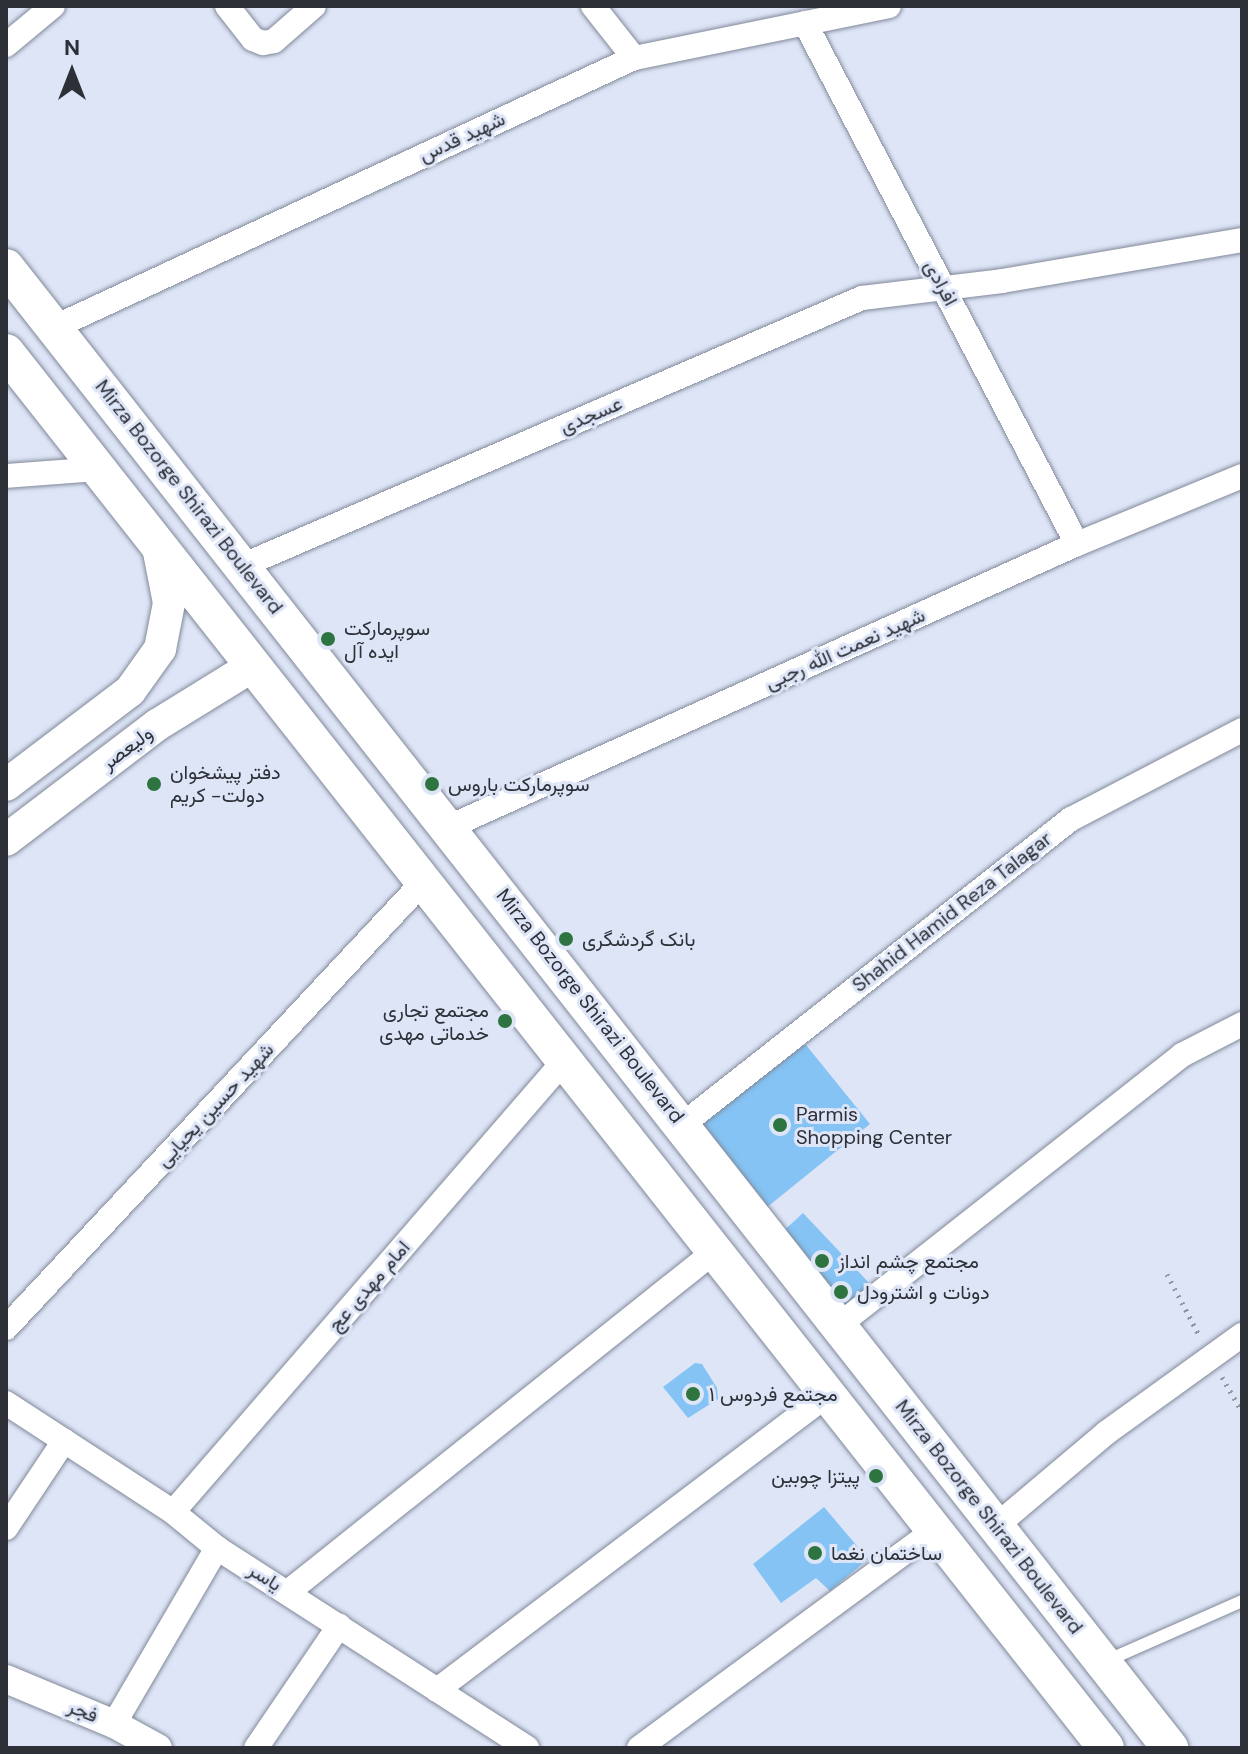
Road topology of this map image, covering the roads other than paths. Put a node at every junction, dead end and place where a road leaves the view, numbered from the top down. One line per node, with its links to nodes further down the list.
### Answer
1 (53, 6): 7 (street)
2 (227, 6): 3 (street)
3 (314, 6)
4 (593, 6): 8 (street)
5 (889, 6): 6 (street, شهید قدس)
6 (805, 23): 8 (street, شهید قدس); 11 (street, افرادی)
7 (6, 45)
8 (634, 58): 12 (street, شهید قدس)
9 (1242, 240): 11 (street, عسجدی)
10 (6, 267): 12 (main road, Mirza Bozorge Shirazi Boulevard)
11 (943, 288): 18 (street, افرادی); 19 (street, عسجدی)
12 (55, 327): 19 (main road, Mirza Bozorge Shirazi Boulevard)
13 (6, 352): 14 (main road)
14 (99, 469): 15 (street); 17 (main road)
15 (6, 476)
16 (1242, 476): 18 (street, شهید نعمت الله رجبی)
17 (157, 542): 20 (main road); 21 (main road)
18 (1077, 544): 25 (street, شهید نعمت الله رجبی)
19 (244, 565): 25 (main road, Mirza Bozorge Shirazi Boulevard)
20 (254, 665): 22 (main road, ولیعصر); 27 (main road)
21 (137, 681): 22 (main road); 24 (main road)
22 (167, 719): 26 (main road, ولیعصر)
23 (1242, 730): 30 (street, Shahid Hamid Reza Talagar)
24 (7, 783)
25 (449, 827): 30 (main road, Mirza Bozorge Shirazi Boulevard)
26 (6, 840)
27 (424, 881): 29 (main road); 33 (street, شهید حسین یحیایی)
28 (1242, 1024): 32 (street)
29 (565, 1060): 31 (main road); 38 (street, امام مهدی عج)
30 (682, 1125): 32 (main road, Mirza Bozorge Shirazi Boulevard)
31 (715, 1251): 35 (main road); 43 (street)
32 (839, 1325): 39 (main road, Mirza Bozorge Shirazi Boulevard)
33 (6, 1328)
34 (1242, 1335): 39 (street)
35 (828, 1394): 41 (main road); 48 (street)
36 (6, 1403): 37 (street, یاسر)
37 (64, 1441): 38 (street, یاسر); 40 (street)
38 (173, 1512): 42 (street, یاسر)
39 (996, 1526): 46 (main road, Mirza Bozorge Shirazi Boulevard)
40 (6, 1528)
41 (935, 1530): 53 (street); 54 (main road)
42 (217, 1548): 43 (street, یاسر); 49 (street)
43 (288, 1592): 45 (street, یاسر)
44 (1242, 1601): 46 (lane)
45 (339, 1626): 48 (street, یاسر); 51 (street)
46 (1103, 1662): 55 (main road, Mirza Bozorge Shirazi Boulevard)
47 (6, 1679): 49 (street, فجر)
48 (437, 1690): 52 (street, یاسر)
49 (114, 1724): 50 (street, فجر)
50 (158, 1748)
51 (256, 1748)
52 (527, 1748)
53 (639, 1748)
54 (1106, 1748)
55 (1170, 1748)

